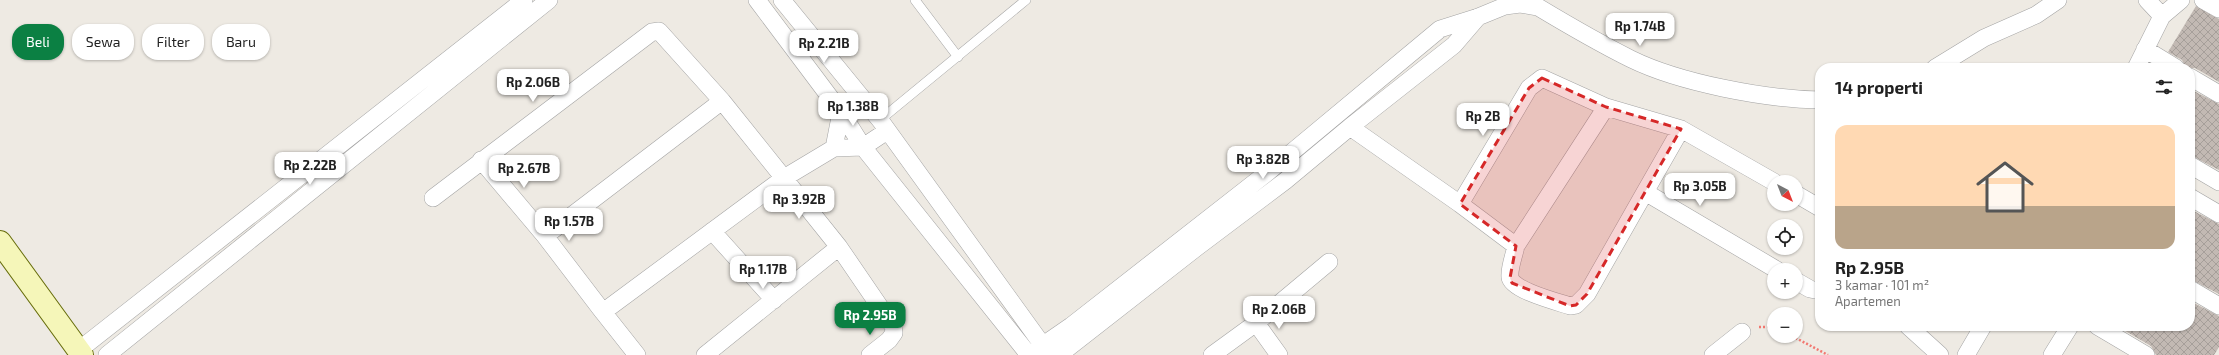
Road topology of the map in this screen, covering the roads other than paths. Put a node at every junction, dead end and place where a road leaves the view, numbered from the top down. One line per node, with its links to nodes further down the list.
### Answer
1 (524, 0): 63 (street)
2 (549, 0): 64 (street)
3 (757, 0): 25 (street)
4 (782, 0): 21 (street)
5 (915, 0): 15 (lane)
6 (1026, 0): 15 (lane)
7 (2058, 0): 16 (street)
8 (2147, 0): 12 (street)
9 (2181, 0): 12 (street)
10 (2203, 0): 11 (street)
11 (2219, 9)
12 (2162, 16): 14 (street)
13 (1478, 17): 22 (street); 27 (street); 62 (street)
14 (2145, 49): 17 (street); 18 (street)
15 (958, 57): 26 (lane)
16 (1942, 63)
17 (2138, 63)
18 (2168, 63)
19 (2195, 80): 20 (street)
20 (2219, 94)
21 (859, 97): 25 (street); 26 (street)
22 (1815, 100)
23 (722, 101): 31 (street); 33 (street); 44 (street)
24 (1606, 106): 28 (street); 40 (street); 46 (street)
25 (842, 112): 29 (street); 30 (street)
26 (883, 126): 30 (street); 62 (street)
27 (1350, 127): 40 (street); 69 (street)
28 (1681, 129): 34 (street); 36 (street)
29 (834, 148): 30 (street); 33 (street)
30 (863, 148): 68 (street)
31 (482, 160): 37 (street); 44 (street)
32 (2195, 168): 35 (street)
33 (784, 178): 43 (street); 47 (street)
34 (1767, 178)
35 (2219, 182)
36 (1645, 192): 46 (street); 49 (street)
37 (433, 198)
38 (1803, 198): 41 (street)
39 (2195, 200): 42 (street)
40 (1460, 204): 46 (street)
41 (1815, 205)
42 (2219, 214)
43 (712, 231): 53 (street); 55 (street)
44 (545, 236): 55 (street)
45 (0, 242): 63 (main road)
46 (1516, 246)
47 (839, 247): 53 (street); 67 (street)
48 (1329, 262): 56 (street)
49 (1767, 264)
50 (1803, 286): 51 (street)
51 (1815, 290)
52 (2195, 292): 54 (street)
53 (774, 300): 66 (street)
54 (2219, 306)
55 (602, 312): 65 (street)
56 (1256, 323): 70 (street); 71 (street)
57 (1914, 331): 73 (street)
58 (1980, 331): 74 (street)
59 (2067, 331): 75 (street)
60 (2105, 331): 76 (street)
61 (1742, 332): 72 (street)
62 (1047, 350): 68 (street)
63 (80, 353)
64 (107, 355)
65 (637, 355)
66 (705, 355)
67 (870, 355)
68 (1029, 355)
69 (1059, 355)
70 (1212, 355)
71 (1279, 355)
72 (1712, 355)
73 (1940, 355)
74 (1966, 355)
75 (2052, 355)
76 (2146, 355)

